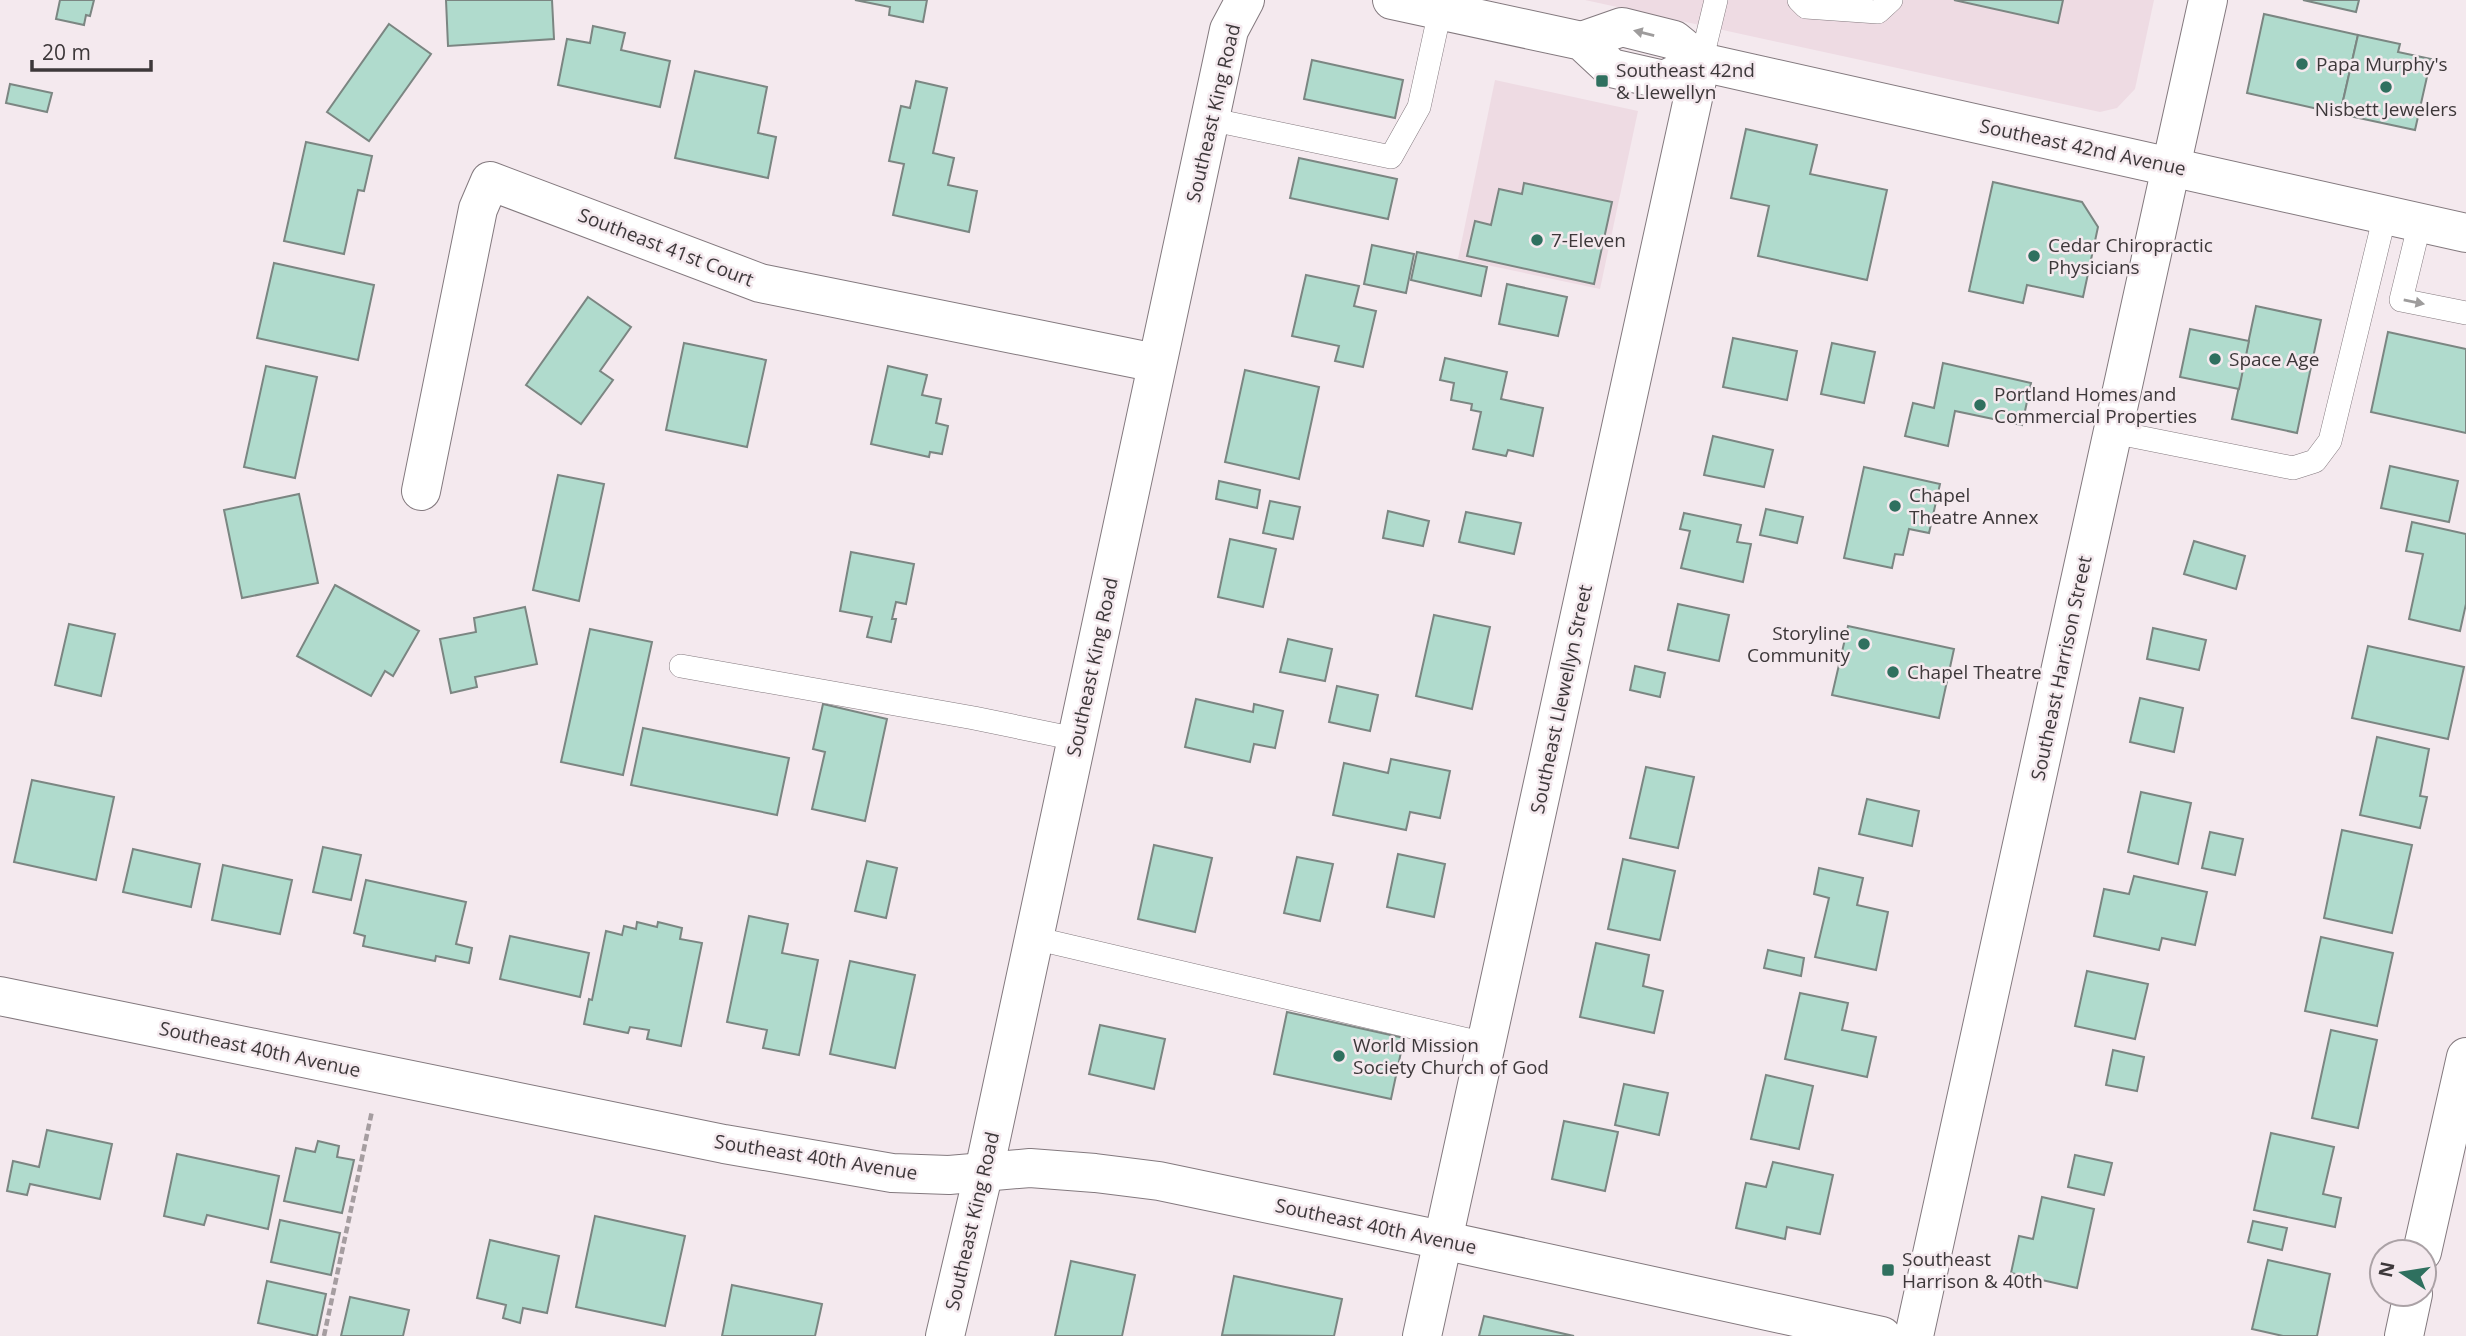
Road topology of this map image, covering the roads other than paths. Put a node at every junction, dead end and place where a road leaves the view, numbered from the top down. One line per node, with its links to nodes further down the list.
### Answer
1 (1245, 0): 9 (street, Southeast King Road)
2 (1392, 0): 7 (street)
3 (1716, 0): 8 (lane)
4 (1799, 0): 5 (lane)
5 (1891, 0)
6 (2208, 0): 10 (street, Southeast Harrison Street)
7 (1440, 11): 8 (street); 9 (lane)
8 (1701, 62): 10 (street, Southeast 42nd Avenue); 21 (street, Southeast Llewellyn Street)
9 (1209, 119): 14 (street, Southeast King Road)
10 (2171, 167): 11 (street, Southeast 42nd Avenue); 15 (street, Southeast Harrison Street)
11 (2402, 218): 12 (street, Southeast 42nd Avenue); 13 (lane, one-way to 13); 15 (lane)
12 (2466, 233)
13 (2466, 313)
14 (1156, 363): 16 (street, Southeast 41st Court); 18 (street, Southeast King Road)
15 (2113, 432): 30 (street, Southeast Harrison Street)
16 (421, 491)
17 (681, 666): 18 (lane)
18 (1076, 738): 19 (street, Southeast King Road)
19 (1034, 938): 21 (lane); 23 (street, Southeast King Road)
20 (0, 996): 23 (street, Southeast 40th Avenue)
21 (1485, 1044): 25 (street, Southeast Llewellyn Street)
22 (2466, 1057): 24 (street)
23 (984, 1171): 25 (street, Southeast 40th Avenue); 27 (street, Southeast King Road)
24 (2425, 1238)
25 (1443, 1240): 28 (street, Southeast Llewellyn Street); 29 (street, Southeast 40th Avenue)
26 (2410, 1308): 31 (street)
27 (945, 1336)
28 (1422, 1336)
29 (1882, 1336)
30 (1914, 1336)
31 (2404, 1336)

